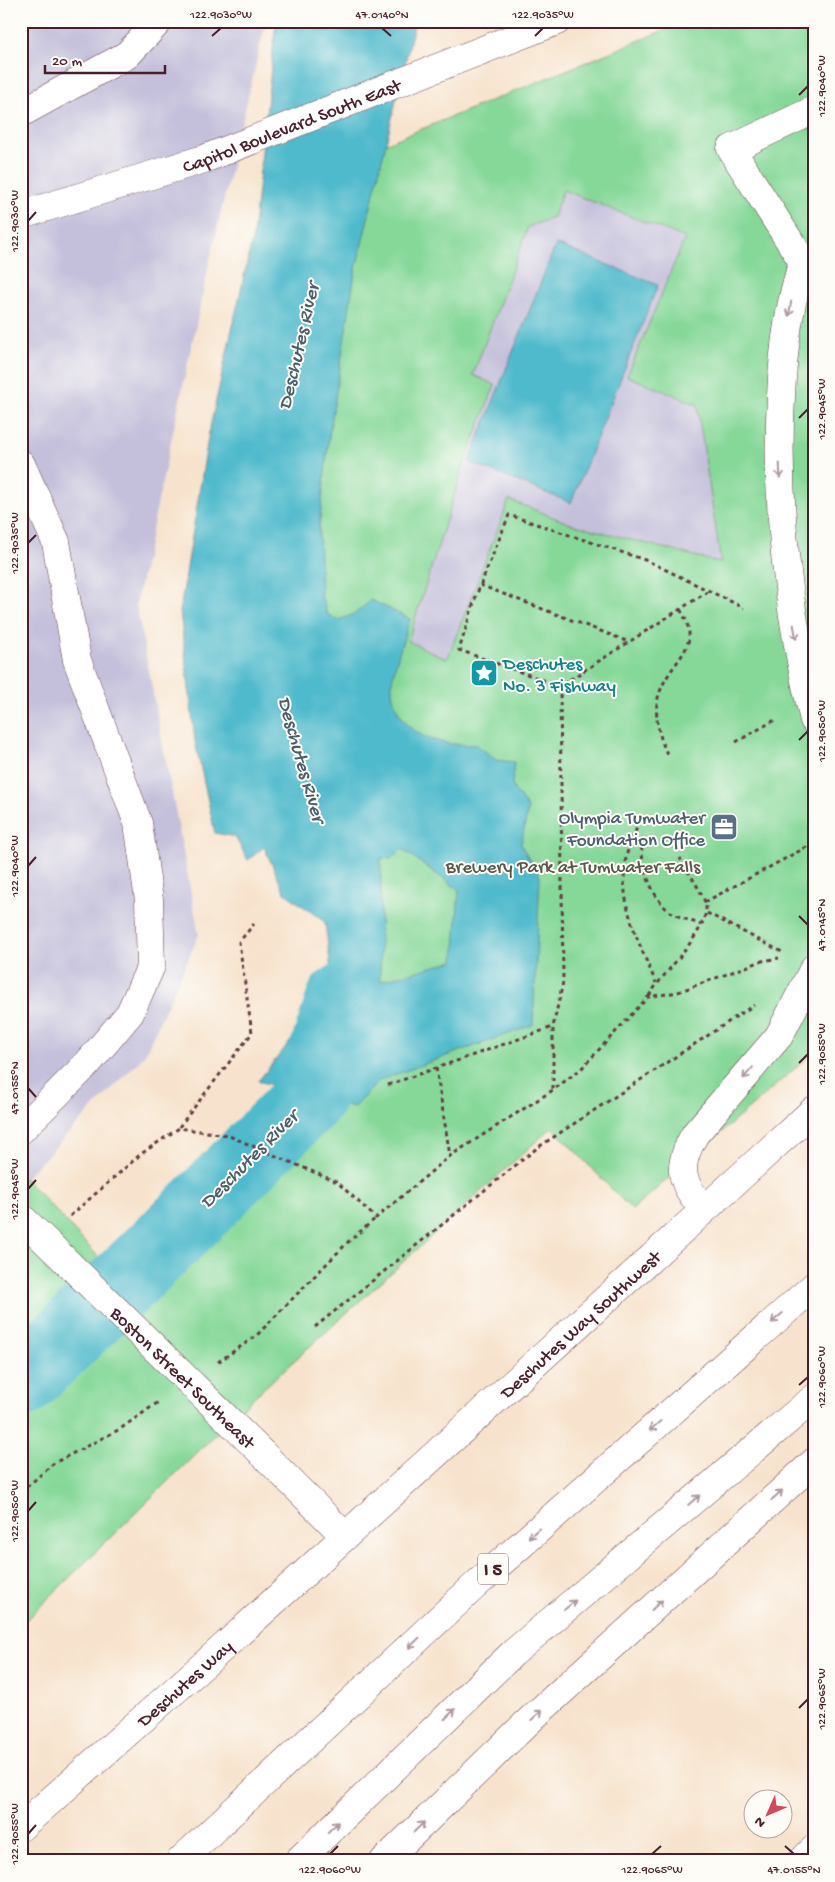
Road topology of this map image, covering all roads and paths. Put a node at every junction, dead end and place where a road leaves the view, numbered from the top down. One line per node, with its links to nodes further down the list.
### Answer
1 (159, 21): 4 (main road)
2 (557, 21): 5 (main road, Capitol Boulevard South East)
3 (814, 110): 6 (main road)
4 (21, 113)
5 (21, 216)
6 (809, 260): 15 (main road, one-way to 15)
7 (21, 464): 36 (main road)
8 (480, 586): 9 (path); 12 (path); 13 (path)
9 (707, 592): 10 (path); 11 (path)
10 (744, 608)
11 (680, 609): 12 (path); 17 (path)
12 (629, 642): 13 (path)
13 (560, 686): 30 (path)
14 (775, 720): 16 (path)
15 (814, 720)
16 (736, 742)
17 (667, 754)
18 (637, 828): 27 (path)
19 (642, 839): 25 (path)
20 (814, 843): 22 (path)
21 (680, 858): 22 (path)
22 (705, 902): 23 (path)
23 (707, 913): 25 (path); 28 (path)
24 (254, 924): 35 (path)
25 (702, 925): 27 (path)
26 (814, 968): 38 (main road, one-way to 38)
27 (656, 983): 28 (path)
28 (648, 997): 33 (path)
29 (756, 1003): 43 (path)
30 (553, 1027): 31 (path); 33 (path)
31 (436, 1068): 32 (path); 37 (path)
32 (388, 1085)
33 (554, 1090): 37 (path)
34 (814, 1110): 38 (main road, Deschutes Way Southwest)
35 (179, 1128): 40 (path); 41 (path)
36 (21, 1130)
37 (450, 1156): 40 (path)
38 (703, 1209): 49 (main road, Deschutes Way Southwest)
39 (21, 1217): 49 (main road, Boston Street Southeast, bridge)
40 (376, 1218): 44 (path)
41 (64, 1222)
42 (814, 1286): 52 (main road, I 5, one-way to 52)
43 (315, 1328)
44 (213, 1365)
45 (167, 1397): 48 (path)
46 (814, 1398): 53 (main road, one-way to 46)
47 (814, 1462): 54 (main road, one-way to 47)
48 (21, 1492)
49 (345, 1536): 50 (main road, Deschutes Way)
50 (21, 1827)
51 (814, 1849): 55 (main road)
52 (180, 1861)
53 (298, 1861)
54 (384, 1861)
55 (802, 1861)

